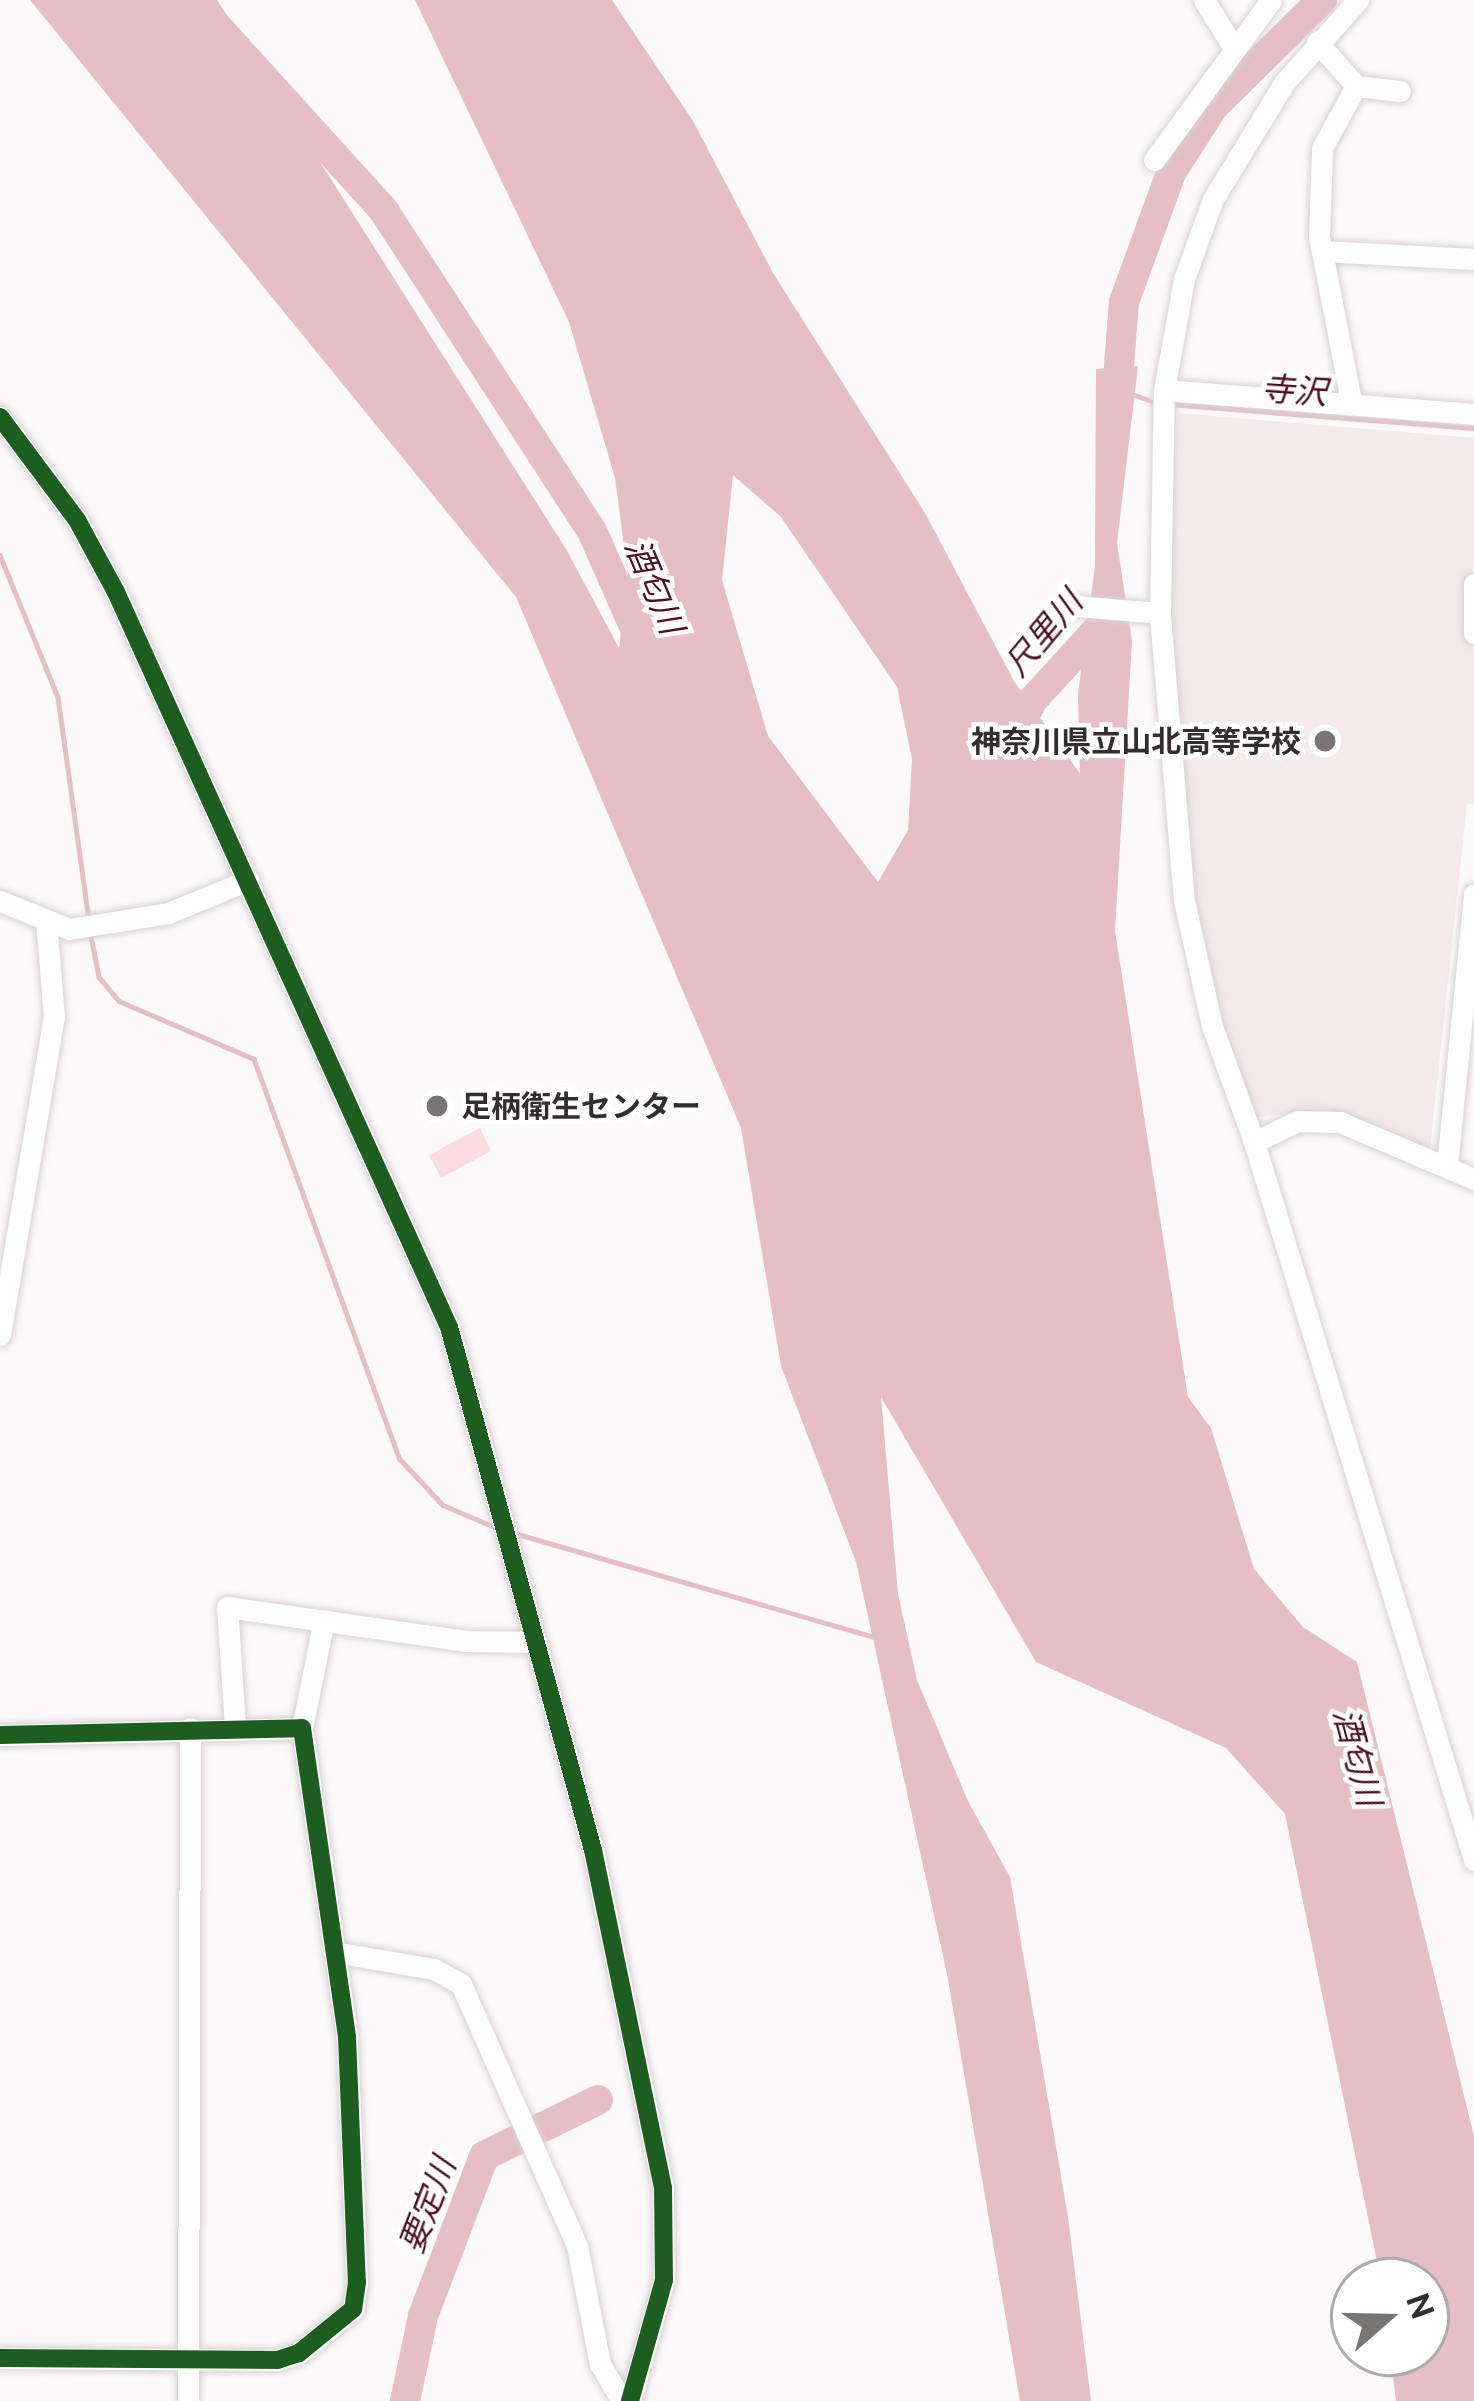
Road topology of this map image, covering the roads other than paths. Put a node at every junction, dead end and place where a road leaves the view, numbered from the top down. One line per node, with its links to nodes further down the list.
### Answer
1 (1204, 0): 5 (street)
2 (1271, 0): 5 (street)
3 (1358, 0): 4 (street)
4 (1317, 42): 6 (street); 11 (street)
5 (1232, 45): 8 (street)
6 (1356, 86): 7 (street); 9 (street)
7 (1400, 91)
8 (1154, 160)
9 (1322, 251): 10 (street); 12 (street)
10 (1474, 259)
11 (1164, 399): 12 (street); 17 (street)
12 (1351, 401): 13 (street)
13 (1474, 414)
14 (0, 417): 19 (street)
15 (1474, 584): 18 (street)
16 (1064, 605): 17 (street)
17 (1160, 613): 23 (street)
18 (1474, 633)
19 (248, 880): 22 (street); 28 (street)
20 (1474, 894): 24 (street)
21 (0, 901): 22 (street)
22 (46, 920): 26 (street)
23 (1254, 1142): 24 (street); 33 (street)
24 (1447, 1166): 25 (street)
25 (1474, 1178)
26 (0, 1335)
27 (324, 1621): 28 (street); 29 (street); 31 (street)
28 (536, 1642): 38 (street)
29 (235, 1726): 30 (street); 31 (street)
30 (190, 1728): 32 (street); 36 (street)
31 (302, 1728): 34 (street)
32 (0, 1736)
33 (1474, 1860)
34 (334, 1952): 36 (street); 38 (street)
35 (0, 2358): 36 (street)
36 (185, 2359): 37 (street)
37 (188, 2401)
38 (626, 2401)

